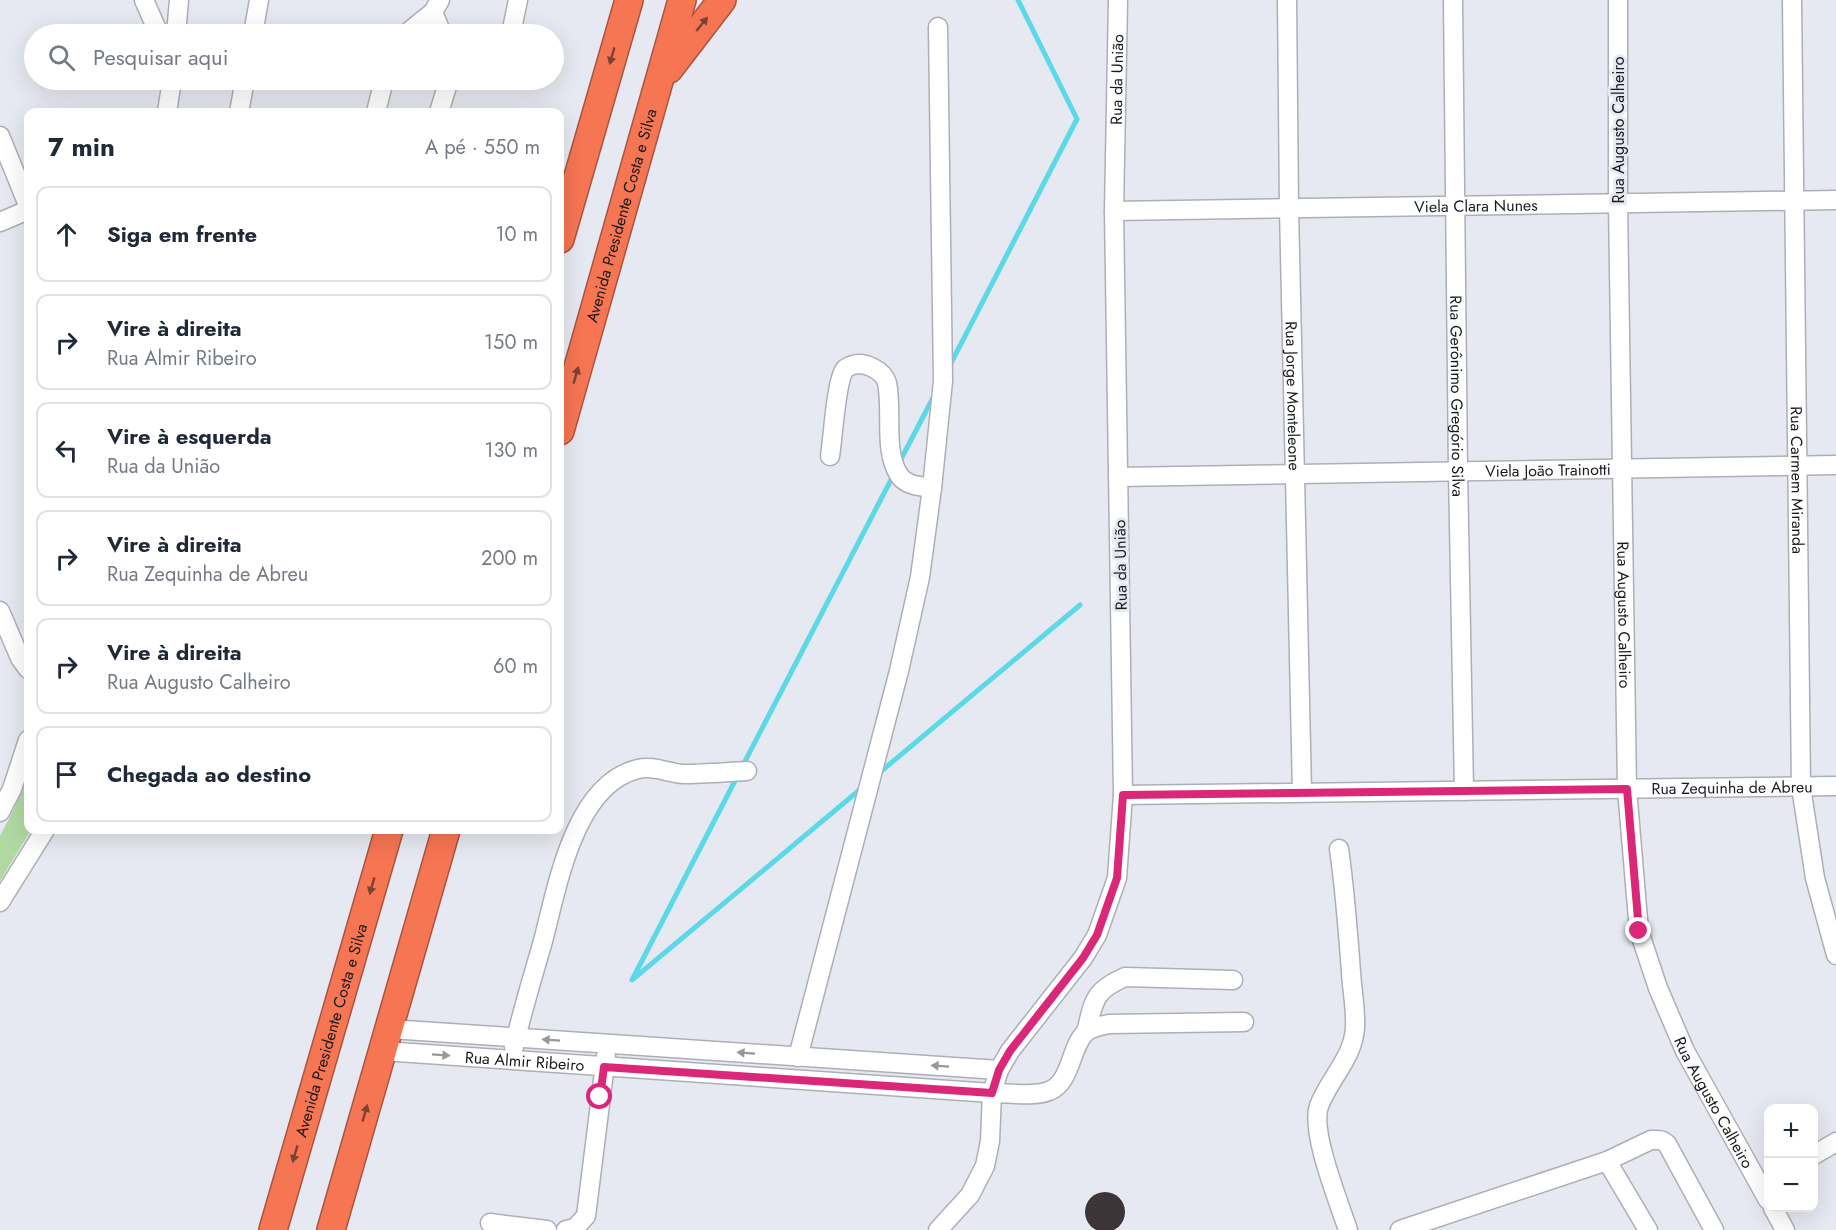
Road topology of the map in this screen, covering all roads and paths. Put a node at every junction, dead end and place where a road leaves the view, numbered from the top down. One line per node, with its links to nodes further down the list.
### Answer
1 (144, 0): 14 (street)
2 (179, 0): 15 (street)
3 (259, 0): 16 (street)
4 (518, 0): 19 (street)
5 (629, 0): 40 (highway, one-way to 40)
6 (682, 0): 21 (highway, Avenida Presidente Costa e Silva)
7 (722, 0): 21 (highway, one-way to 7)
8 (1118, 0): 37 (street, Rua da União)
9 (1287, 0): 36 (street, Rua Jorge Monteleone)
10 (1453, 0): 35 (street, Rua Gerônimo Gregório Silva)
11 (1618, 0): 34 (street, Rua Augusto Calheiro)
12 (1792, 0): 33 (street, Rua Carmem Miranda)
13 (436, 6): 17 (street); 18 (street)
14 (155, 24)
15 (177, 24)
16 (255, 24)
17 (417, 24)
18 (440, 24)
19 (513, 24)
20 (938, 27): 49 (street)
21 (659, 82): 41 (highway, Avenida Presidente Costa e Silva, one-way to 21)
22 (170, 90): 26 (street)
23 (243, 90): 27 (street)
24 (382, 90): 28 (street)
25 (446, 90): 29 (street)
26 (168, 108)
27 (240, 108)
28 (377, 108)
29 (440, 108)
30 (0, 136): 31 (street)
31 (24, 195)
32 (1836, 200): 33 (street, Viela Clara Nunes)
33 (1794, 201): 34 (street, Viela Clara Nunes); 44 (street, Rua Carmem Miranda)
34 (1618, 204): 35 (street, Viela Clara Nunes); 45 (street, Rua Augusto Calheiro)
35 (1456, 206): 36 (street, Viela Clara Nunes); 46 (street, Rua Gerônimo Gregório Silva)
36 (1289, 208): 37 (street, Viela Clara Nunes); 47 (street, Rua Jorge Monteleone)
37 (1114, 210): 48 (street, Rua da União)
38 (24, 212): 39 (street)
39 (0, 222)
40 (564, 225)
41 (564, 417)
42 (830, 456): 49 (street)
43 (1836, 465): 44 (street, Viela João Trainotti)
44 (1797, 466): 45 (street, Viela João Trainotti); 55 (street, Rua Carmem Miranda)
45 (1623, 469): 46 (street, Viela João Trainotti); 56 (street, Rua Augusto Calheiro)
46 (1458, 471): 47 (street, Viela João Trainotti); 57 (street, Rua Gerônimo Gregório Silva)
47 (1295, 474): 48 (street, Viela João Trainotti); 58 (street, Rua Jorge Monteleone)
48 (1118, 477): 59 (street, Rua da União)
49 (932, 488): 73 (street)
50 (0, 611): 51 (street)
51 (24, 664)
52 (24, 752): 60 (street)
53 (747, 771): 70 (street)
54 (1836, 786): 55 (street, Rua Zequinha de Abreu)
55 (1801, 787): 56 (street, Rua Zequinha de Abreu); 66 (street, Rua Carmem Miranda)
56 (1627, 789): 57 (street, Rua Zequinha de Abreu); 81 (street, Rua Augusto Calheiro)
57 (1464, 791): 58 (street, Rua Zequinha de Abreu)
58 (1302, 792): 59 (street, Rua Zequinha de Abreu)
59 (1123, 795): 76 (street, Rua da União)
60 (0, 812)
61 (42, 834): 65 (street)
62 (388, 834): 84 (highway, Avenida Presidente Costa e Silva, one-way to 84)
63 (445, 834): 71 (highway)
64 (1339, 849): 89 (street)
65 (0, 902)
66 (1836, 955)
67 (1233, 980): 69 (street)
68 (1244, 1022): 69 (street)
69 (1086, 1032): 77 (street, Rua Almir Ribeiro)
70 (516, 1037): 71 (street, Rua Almir Ribeiro); 72 (street, Rua Almir Ribeiro, one-way to 70); 74 (street)
71 (386, 1040): 74 (street, Rua Almir Ribeiro, one-way to 74); 85 (highway, one-way to 71)
72 (607, 1044): 73 (street, Rua Almir Ribeiro, one-way to 72); 75 (street)
73 (798, 1057): 76 (street, Rua Almir Ribeiro, one-way to 73)
74 (510, 1060): 75 (street, Rua Almir Ribeiro)
75 (604, 1067): 77 (street, Rua Almir Ribeiro); 87 (street)
76 (999, 1070): 77 (street, Rua da União)
77 (992, 1093): 88 (street, Rua da União)
78 (1836, 1142): 79 (street)
79 (1818, 1153)
80 (1607, 1161): 90 (street); 91 (street); 92 (street)
81 (1764, 1186)
82 (1775, 1212): 93 (street)
83 (490, 1222): 86 (street)
84 (273, 1230)
85 (331, 1230)
86 (547, 1230)
87 (566, 1230)
88 (938, 1230)
89 (1348, 1230)
90 (1400, 1230)
91 (1648, 1230)
92 (1714, 1230)
93 (1785, 1230)

